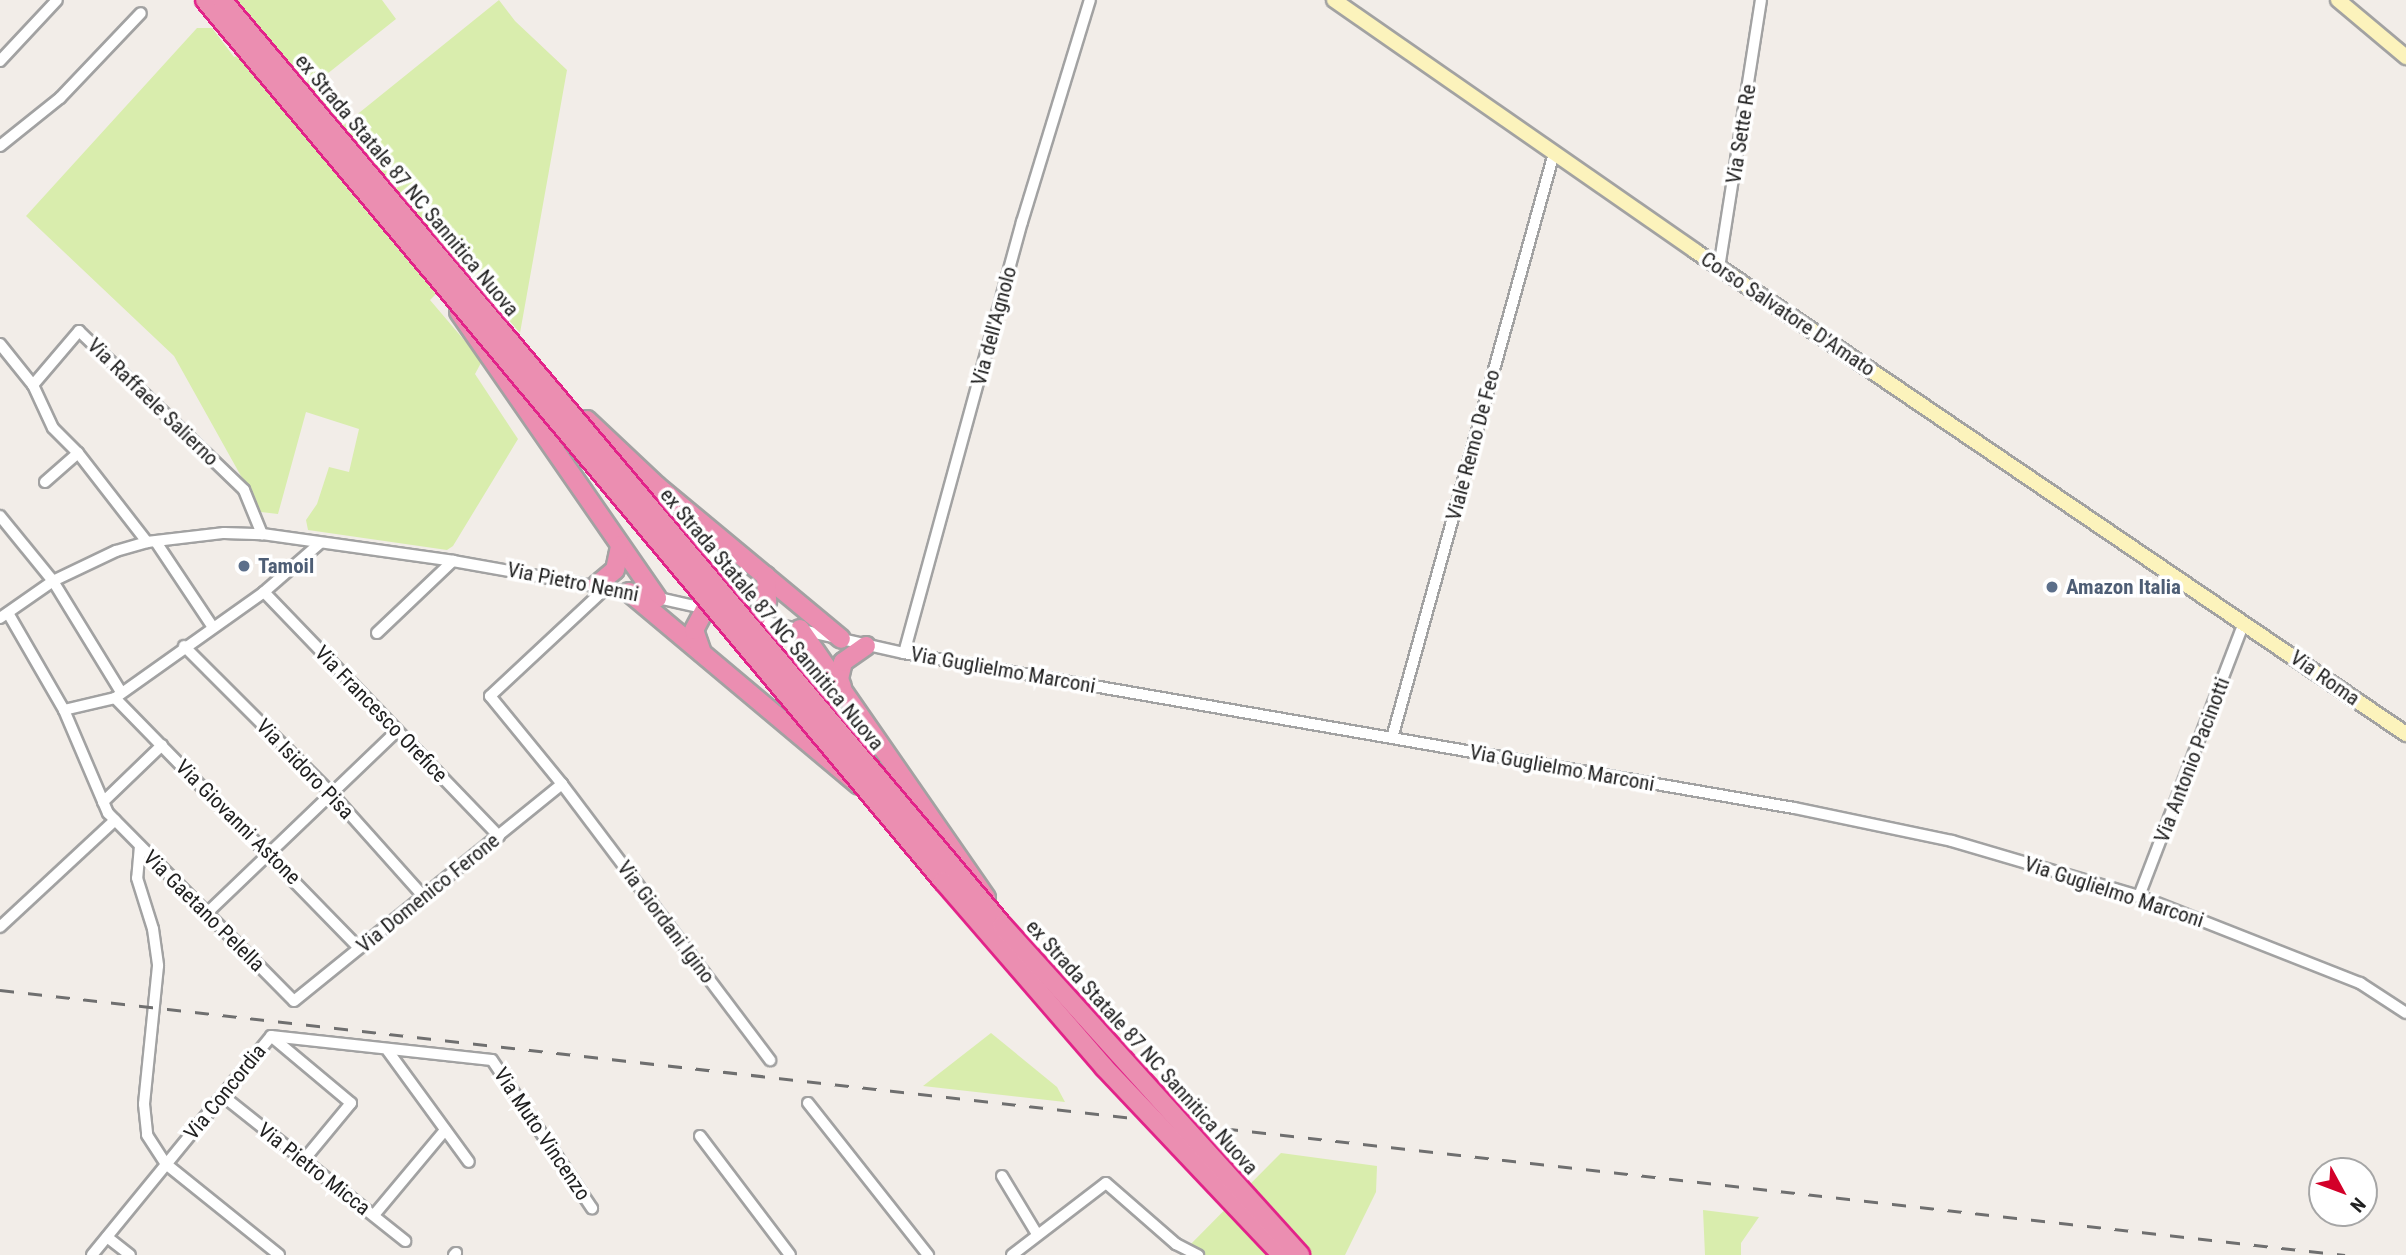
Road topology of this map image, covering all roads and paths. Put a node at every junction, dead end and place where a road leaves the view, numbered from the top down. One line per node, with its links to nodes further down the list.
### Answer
1 (57, 0): 10 (street)
2 (205, 0): 14 (highway, ex Strada Statale 87 NC Sannitica Nuova, bridge)
3 (222, 0): 16 (highway, ex Strada Statale 87 NC Sannitica Nuova, bridge)
4 (1090, 0): 42 (street, Via dell'Agnolo)
5 (1334, 0): 12 (street, Corso Salvatore D'Amato)
6 (1761, 0): 13 (street, Via Sette Re)
7 (2338, 0): 9 (street)
8 (141, 13): 11 (street)
9 (2406, 57)
10 (0, 61)
11 (0, 146)
12 (1554, 153): 13 (street, Corso Salvatore D'Amato); 49 (street, Viale Remo De Feo)
13 (1719, 268): 35 (street, Corso Salvatore D'Amato)
14 (445, 289): 24 (highway, bridge); 53 (highway, ex Strada Statale 87 NC Sannitica Nuova, bridge)
15 (0, 344): 17 (street)
16 (515, 350): 26 (highway, bridge); 63 (highway, ex Strada Statale 87 NC Sannitica Nuova, bridge)
17 (33, 385): 18 (street); 21 (street, Via Raffaele Salierno)
18 (78, 453): 19 (street); 22 (street)
19 (45, 482)
20 (0, 516): 27 (street, Via Giovanni Astone)
21 (262, 534): 22 (street, Via Pietro Nenni); 23 (street, Via Pietro Nenni)
22 (151, 542): 27 (street, Via Pietro Nenni); 36 (street)
23 (319, 544): 25 (street, Via Pietro Nenni); 29 (street)
24 (620, 546): 28 (highway); 31 (highway)
25 (453, 561): 28 (street, Via Pietro Nenni); 38 (street)
26 (766, 576): 34 (highway); 39 (highway)
27 (53, 581): 33 (street, Via Pietro Nenni); 45 (street, Via Giovanni Astone)
28 (602, 586): 30 (street, Via Pietro Nenni); 51 (street, Via Giordani Igino)
29 (264, 592): 36 (street); 47 (street, Via Francesco Orefice)
30 (629, 592): 31 (street, Via Pietro Nenni); 43 (highway)
31 (657, 598): 32 (street, Via Pietro Nenni)
32 (699, 608): 34 (street, Via Guglielmo Marconi); 43 (highway)
33 (4, 615): 46 (street, Via Gaetano Pelella)
34 (755, 619): 37 (street, Via Guglielmo Marconi)
35 (2244, 623): 48 (street, Via Roma); 60 (street, Via Antonio Pacinotti)
36 (212, 626): 40 (street)
37 (800, 629): 39 (street, Via Guglielmo Marconi); 44 (highway)
38 (377, 633)
39 (841, 639): 41 (street, Via Guglielmo Marconi)
40 (184, 646): 45 (street); 52 (street, Via Isidoro Pisa)
41 (866, 646): 42 (street, Via Guglielmo Marconi); 44 (highway)
42 (904, 653): 49 (street, Via Guglielmo Marconi)
43 (706, 659): 53 (highway, bridge)
44 (844, 694): 63 (highway, bridge)
45 (118, 695): 46 (street); 50 (street, Via Giovanni Astone)
46 (64, 710): 54 (street, Via Gaetano Pelella)
47 (397, 731): 52 (street); 56 (street, Via Francesco Orefice)
48 (2406, 734)
49 (1392, 738): 60 (street, Via Guglielmo Marconi)
50 (162, 746): 54 (street); 58 (street, Via Giovanni Astone)
51 (562, 783): 56 (street, Via Domenico Ferone); 70 (street, Via Giordani Igino)
52 (331, 793): 58 (street); 59 (street, Via Isidoro Pisa)
53 (870, 793): 91 (highway, ex Strada Statale 87 NC Sannitica Nuova, bridge)
54 (103, 802): 55 (street, Via Gaetano Pelella)
55 (114, 820): 57 (street, Via Gaetano Pelella); 62 (street)
56 (499, 836): 59 (street, Via Domenico Ferone)
57 (140, 846): 61 (street, Via Gaetano Pelella); 77 (street)
58 (270, 853): 61 (street); 64 (street, Via Giovanni Astone)
59 (423, 896): 64 (street, Via Domenico Ferone)
60 (2139, 896): 66 (street, Via Guglielmo Marconi)
61 (206, 914): 65 (street, Via Gaetano Pelella)
62 (0, 926)
63 (1007, 930): 92 (highway, ex Strada Statale 87 NC Sannitica Nuova, bridge)
64 (359, 948): 65 (street, Via Domenico Ferone)
65 (294, 1001)
66 (2406, 1013)
67 (271, 1036): 68 (street, Via Concordia); 71 (street, Via Concordia); 75 (street)
68 (388, 1051): 69 (street, Via Concordia); 73 (street)
69 (492, 1060): 79 (street, Via Muto Vincenzo)
70 (770, 1060)
71 (223, 1096): 75 (street, Via Pietro Micca); 77 (street, Via Concordia)
72 (808, 1103): 88 (street)
73 (445, 1130): 76 (street); 80 (street)
74 (700, 1136): 87 (street)
75 (303, 1161): 80 (street, Via Pietro Micca)
76 (469, 1162)
77 (166, 1164): 82 (street, Via Concordia); 86 (street)
78 (1002, 1176): 81 (street)
79 (592, 1208)
80 (374, 1216): 83 (street, Via Pietro Micca)
81 (1037, 1234): 89 (street); 90 (street)
82 (107, 1237): 84 (street, Via Concordia); 85 (street)
83 (405, 1241)
84 (92, 1255)
85 (130, 1255)
86 (279, 1255)
87 (790, 1255)
88 (928, 1255)
89 (1012, 1255)
90 (1198, 1255)
91 (1282, 1255)
92 (1300, 1255)

